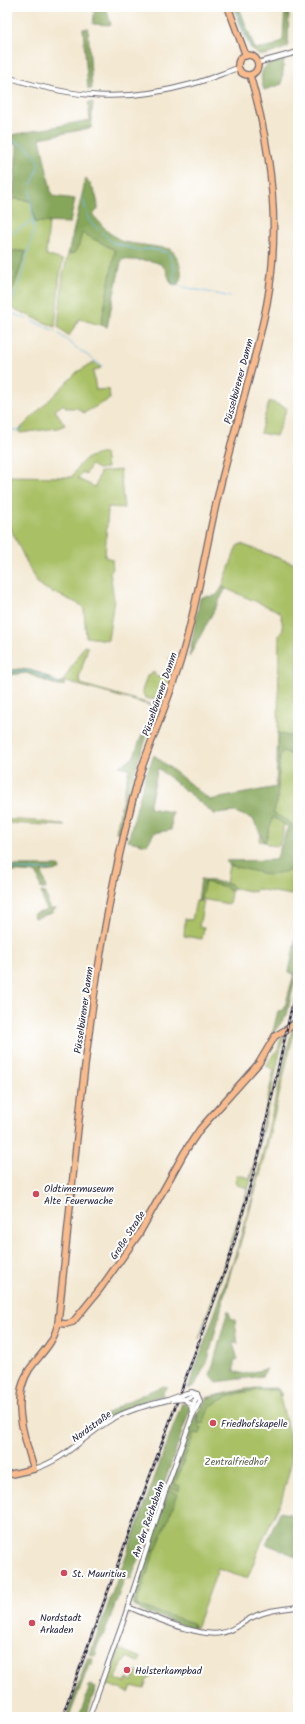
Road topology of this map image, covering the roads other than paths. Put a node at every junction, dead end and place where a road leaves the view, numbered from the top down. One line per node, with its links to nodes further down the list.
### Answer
1 (228, 7): 3 (main road)
2 (298, 52): 4 (street)
3 (246, 56): 4 (main road); 5 (main road)
4 (257, 62): 6 (main road)
5 (238, 68): 6 (main road); 7 (street)
6 (250, 74): 9 (main road, Püsselbürener Damm)
7 (7, 77)
8 (298, 1020): 9 (main road, Große Straße)
9 (58, 1323): 15 (main road)
10 (198, 1394): 11 (street, Nordstraße); 12 (street, bridge); 13 (street); 14 (street, An der Reichsbahn)
11 (184, 1399): 12 (street, Nordstraße, bridge); 13 (street)
12 (168, 1400): 15 (street, Nordstraße)
13 (192, 1409): 14 (street, An der Reichsbahn)
14 (192, 1416): 17 (street, An der Reichsbahn)
15 (34, 1469): 16 (main road)
16 (7, 1475)
17 (128, 1607): 18 (street); 19 (street, An der Reichsbahn)
18 (298, 1607)
19 (89, 1717)

